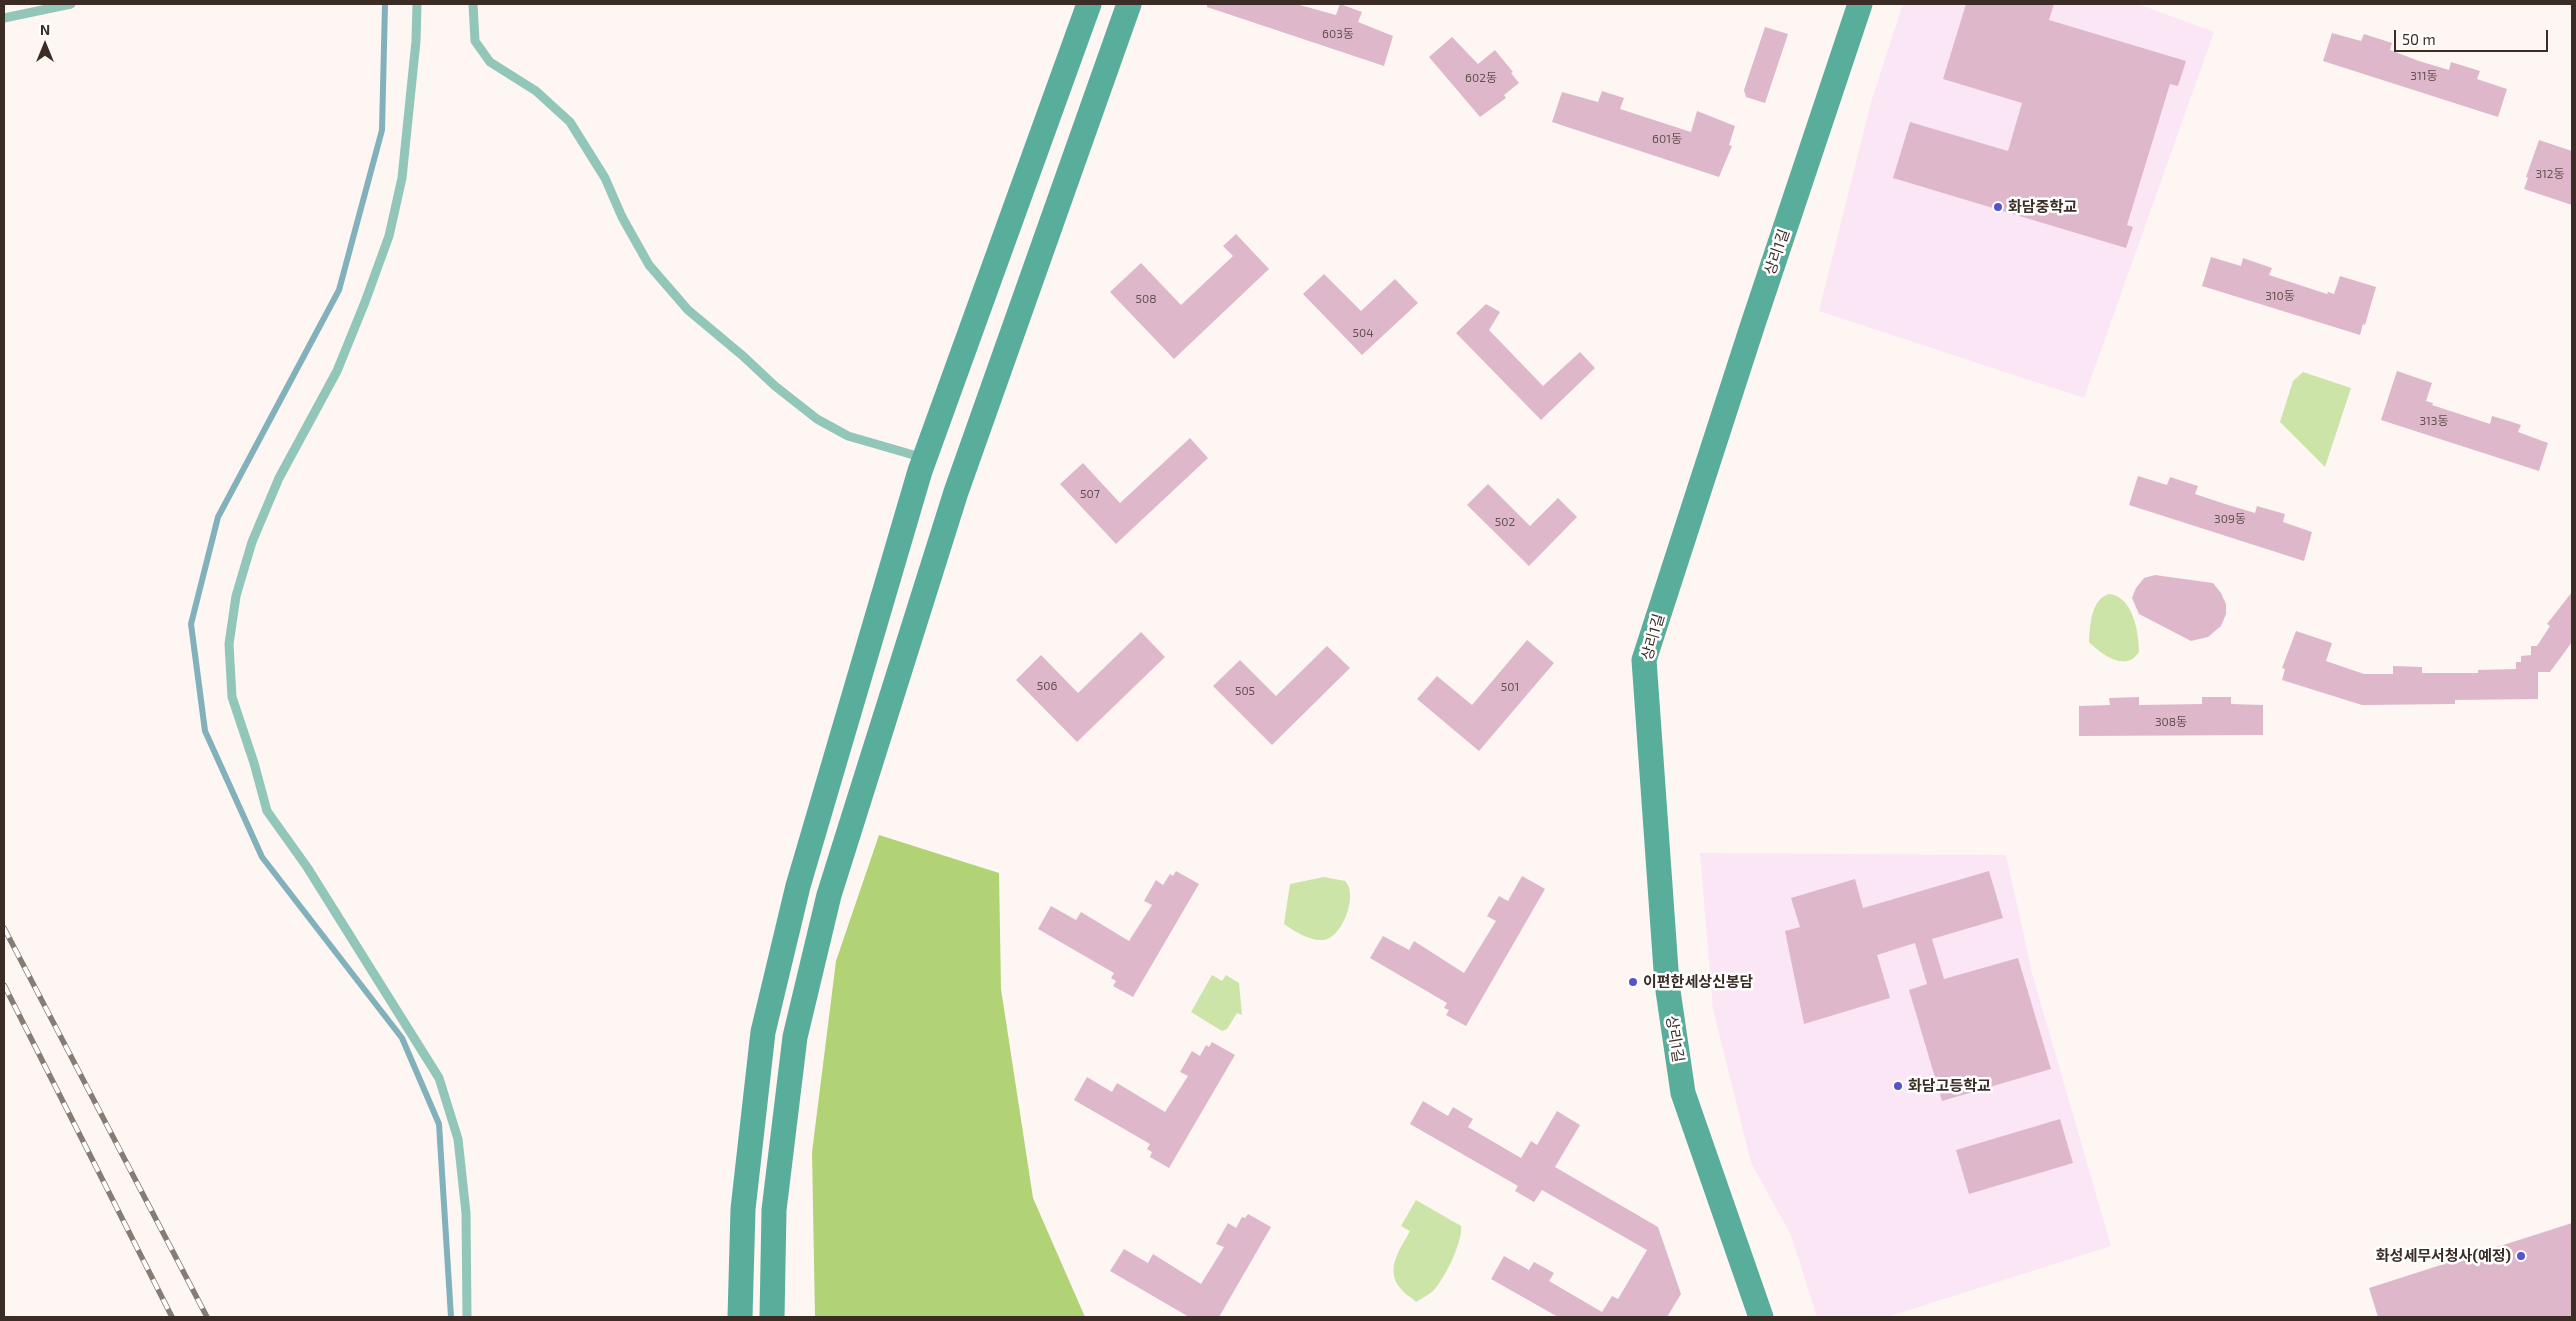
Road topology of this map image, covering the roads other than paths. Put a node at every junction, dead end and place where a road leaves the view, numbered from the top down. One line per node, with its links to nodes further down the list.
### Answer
1 (71, 4): 7 (lane)
2 (417, 4): 9 (lane)
3 (473, 4): 8 (lane)
4 (1089, 4): 8 (main road)
5 (1129, 4): 11 (main road)
6 (1860, 4): 12 (main road, 상리1길)
7 (4, 18)
8 (925, 458): 10 (main road)
9 (467, 1317)
10 (740, 1317)
11 (772, 1317)
12 (1761, 1317)

